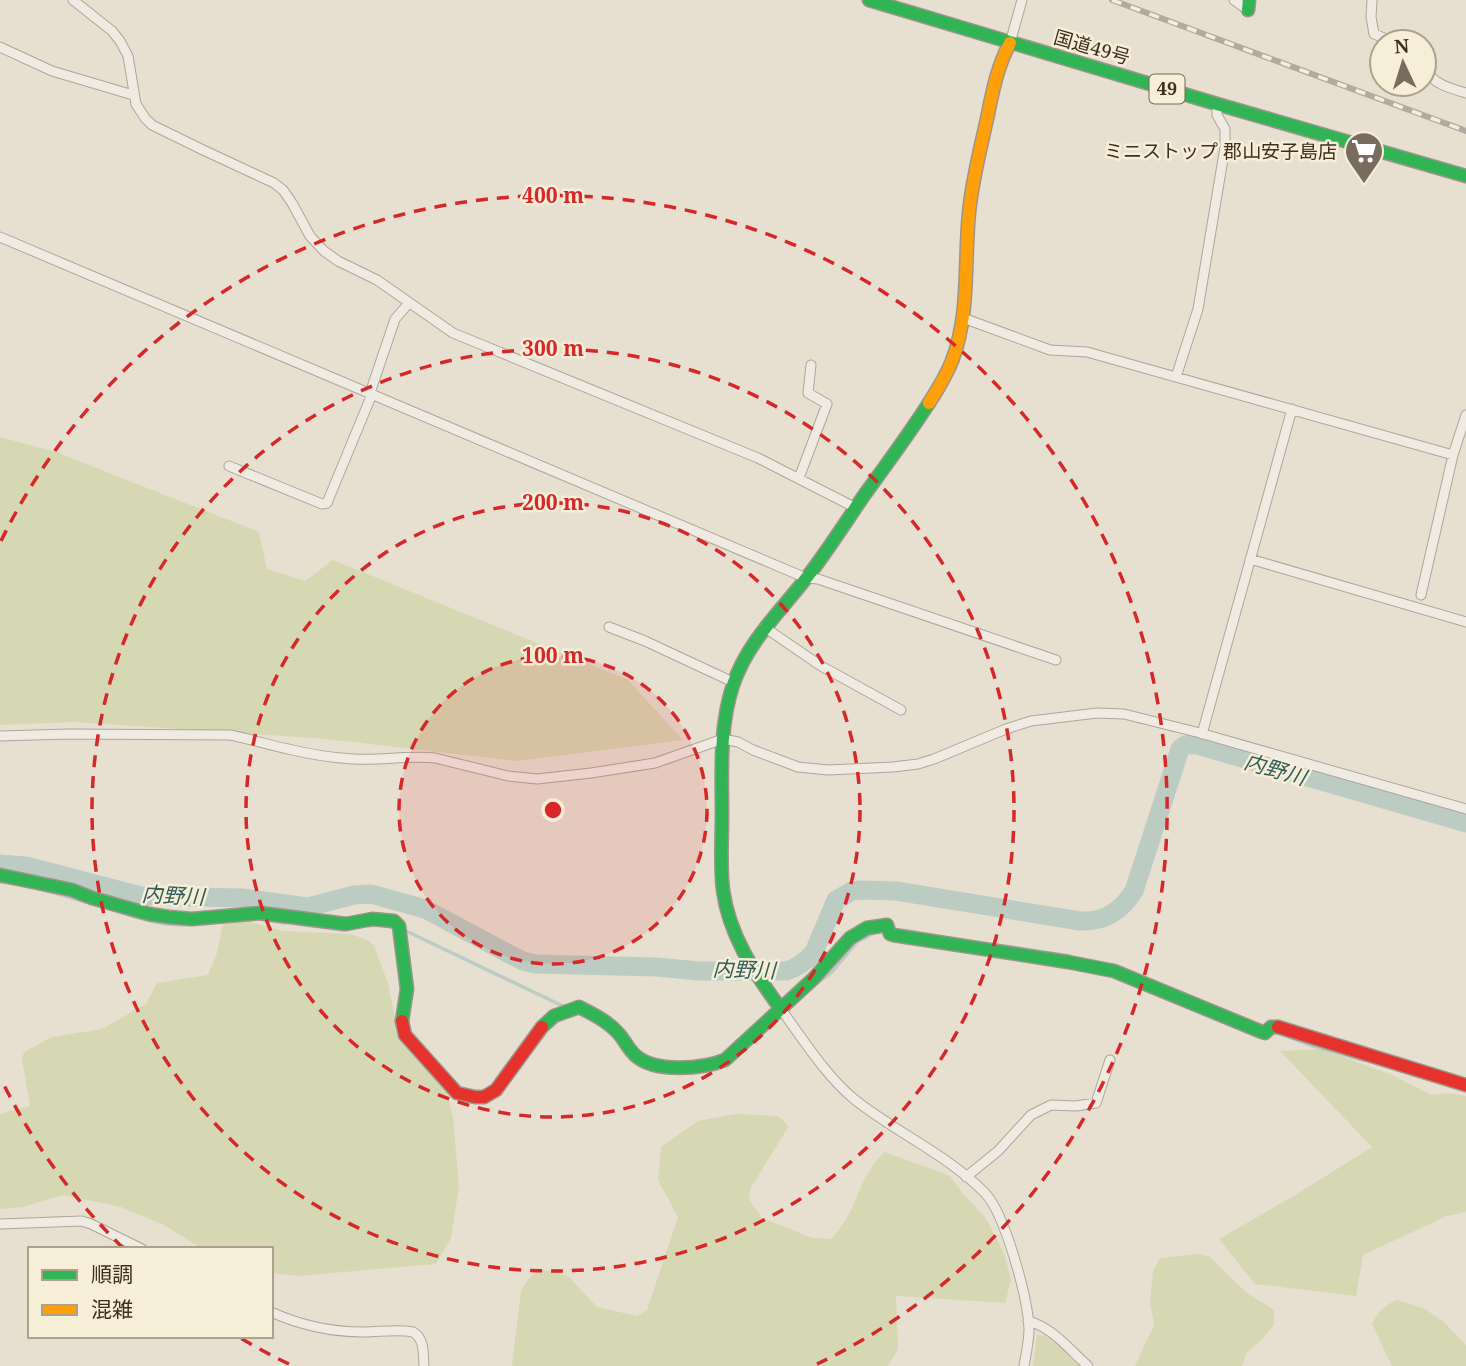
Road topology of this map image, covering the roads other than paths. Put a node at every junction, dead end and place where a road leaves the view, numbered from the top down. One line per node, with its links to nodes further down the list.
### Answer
1 (73, 0): 12 (street)
2 (869, 0): 8 (main road, 国道49号 / 49)
3 (1022, 0): 8 (street)
4 (1234, 0): 6 (street)
5 (1373, 0): 7 (street)
6 (1249, 5)
7 (1373, 28)
8 (1010, 43): 13 (main road, 国道49号 / 49); 17 (main road)
9 (0, 47): 12 (street)
10 (1438, 83): 11 (street)
11 (1466, 93)
12 (133, 95): 16 (street)
13 (1217, 104): 14 (main road, 国道49号 / 49); 19 (street)
14 (1466, 176)
15 (0, 237): 20 (street)
16 (408, 303): 20 (street); 25 (street)
17 (964, 318): 19 (street); 26 (main road)
18 (811, 365): 25 (street)
19 (1176, 377): 21 (street)
20 (370, 393): 24 (street); 28 (street)
21 (1292, 410): 23 (street); 27 (street)
22 (1466, 415): 23 (street)
23 (1453, 455): 29 (street)
24 (229, 466)
25 (799, 478): 26 (street)
26 (856, 508): 28 (main road)
27 (1250, 559): 30 (street); 36 (street)
28 (806, 578): 32 (main road); 33 (street)
29 (1421, 595)
30 (1466, 622)
31 (609, 627): 34 (street)
32 (764, 627): 34 (main road); 35 (street)
33 (1056, 660)
34 (733, 682): 38 (main road)
35 (901, 710)
36 (1200, 733): 38 (street); 39 (street)
37 (0, 736): 38 (street)
38 (723, 739): 41 (main road)
39 (1466, 809)
40 (0, 875): 41 (main road)
41 (780, 1008): 43 (main road); 44 (street)
42 (1110, 1060): 44 (street)
43 (1466, 1086)
44 (966, 1177): 48 (street)
45 (0, 1224): 46 (street)
46 (138, 1247)
47 (273, 1313): 49 (street)
48 (1028, 1321): 50 (street); 51 (street)
49 (424, 1366)
50 (1024, 1366)
51 (1088, 1366)

